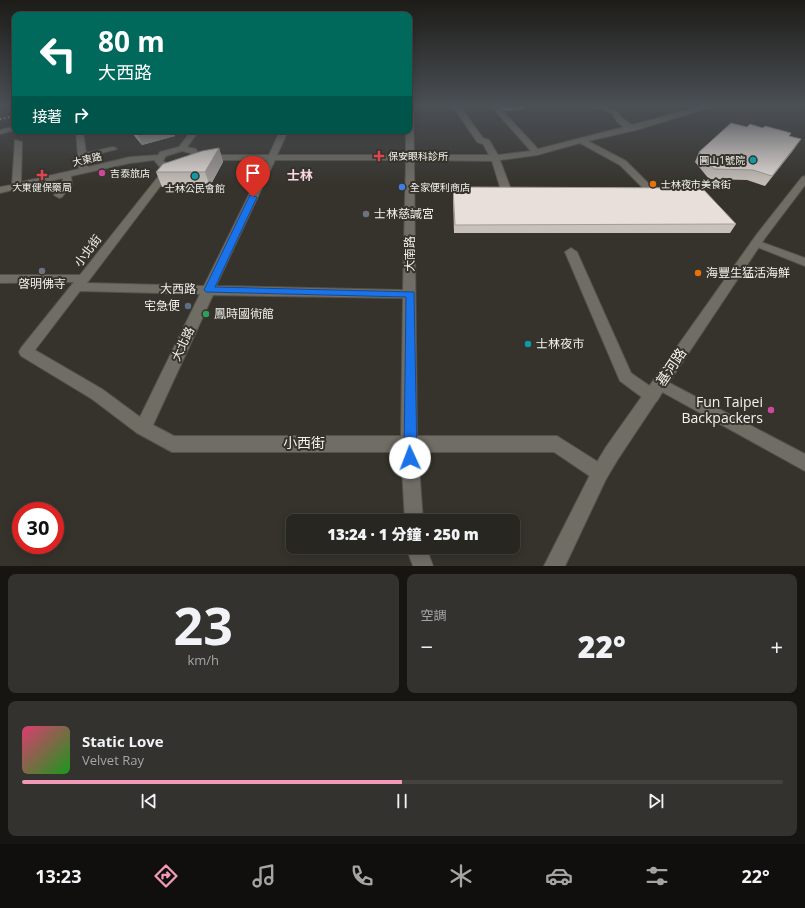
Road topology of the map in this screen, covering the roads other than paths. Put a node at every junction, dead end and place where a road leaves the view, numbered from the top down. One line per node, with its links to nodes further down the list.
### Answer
1 (475, 132): 18 (street)
2 (518, 132): 12 (street)
3 (616, 132): 8 (street)
4 (79, 134): 13 (street)
5 (193, 134): 11 (street)
6 (283, 134): 15 (street, 大北路)
7 (410, 134): 17 (street, 大南路)
8 (583, 141): 12 (street); 26 (street)
9 (18, 142): 23 (street)
10 (113, 149): 13 (street)
11 (182, 149): 14 (street, 大東路); 16 (street)
12 (537, 153): 18 (street)
13 (82, 156): 20 (street)
14 (160, 156): 19 (street); 20 (street, 大東路)
15 (272, 157): 16 (street); 17 (street); 33 (street, 大北路)
16 (194, 158): 19 (street)
17 (410, 158): 18 (street); 34 (street, 大南路)
18 (495, 158): 24 (street)
19 (171, 166): 32 (street, 小北街)
20 (84, 171): 21 (street, 大東路)
21 (67, 175): 23 (street, 大東路); 27 (street, 大東路)
22 (805, 179): 28 (street, 基河路)
23 (16, 187): 25 (street, 大東路)
24 (505, 187)
25 (0, 190)
26 (650, 191)
27 (59, 195)
28 (756, 243): 30 (street); 36 (street, 基河路)
29 (571, 252): 36 (street)
30 (805, 262)
31 (0, 279): 32 (street, 大西路)
32 (80, 283): 33 (street, 大西路); 35 (street, 小北街)
33 (209, 290): 34 (street, 大西路); 37 (street, 大北路)
34 (410, 294): 38 (street, 大南路)
35 (26, 352): 37 (street, 小西街)
36 (656, 390): 39 (street); 40 (street, 基河路)
37 (143, 428): 38 (street, 小西街)
38 (409, 443): 40 (street, 小西街); 41 (street, 大南路)
39 (805, 463)
40 (600, 473): 44 (street, 基河路)
41 (414, 514)
42 (419, 554): 43 (street)
43 (423, 566)
44 (554, 566)

